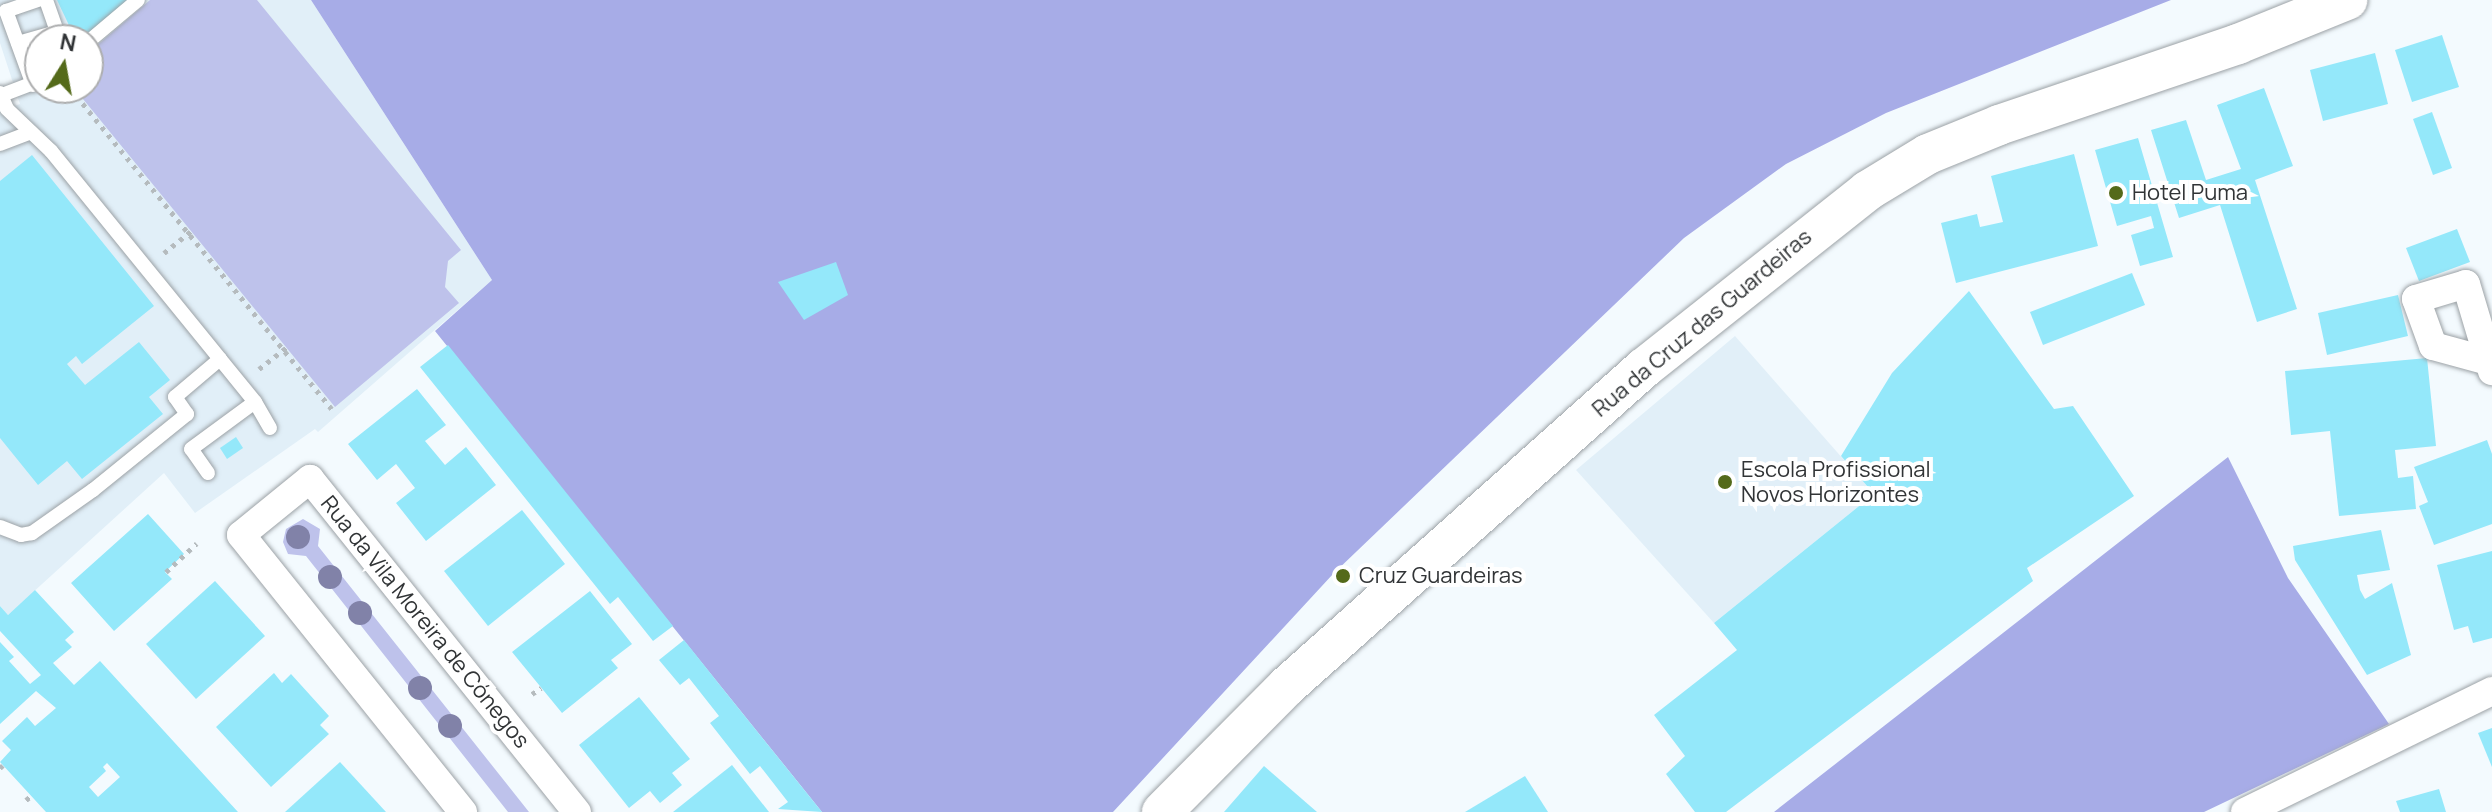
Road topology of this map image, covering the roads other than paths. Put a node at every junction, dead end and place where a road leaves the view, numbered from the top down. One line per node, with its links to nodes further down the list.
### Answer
1 (38, 0): 8 (lane)
2 (46, 0): 5 (lane)
3 (138, 0): 6 (lane)
4 (2347, 0): 22 (main road, Rua da Cruz das Guardeiras)
5 (55, 24)
6 (104, 29)
7 (24, 42): 8 (lane)
8 (18, 43): 9 (lane)
9 (24, 55)
10 (24, 86): 11 (lane)
11 (1, 94): 12 (lane)
12 (31, 132): 13 (lane); 14 (lane)
13 (0, 144)
14 (220, 359): 15 (lane); 18 (lane)
15 (255, 402): 16 (lane); 17 (lane)
16 (270, 428)
17 (208, 473)
18 (0, 527)
19 (2492, 691): 23 (street)
20 (463, 812): 21 (street, Rua da Vila Moreira de Cónegos)
21 (577, 812)
22 (1162, 812)
23 (2245, 812)

